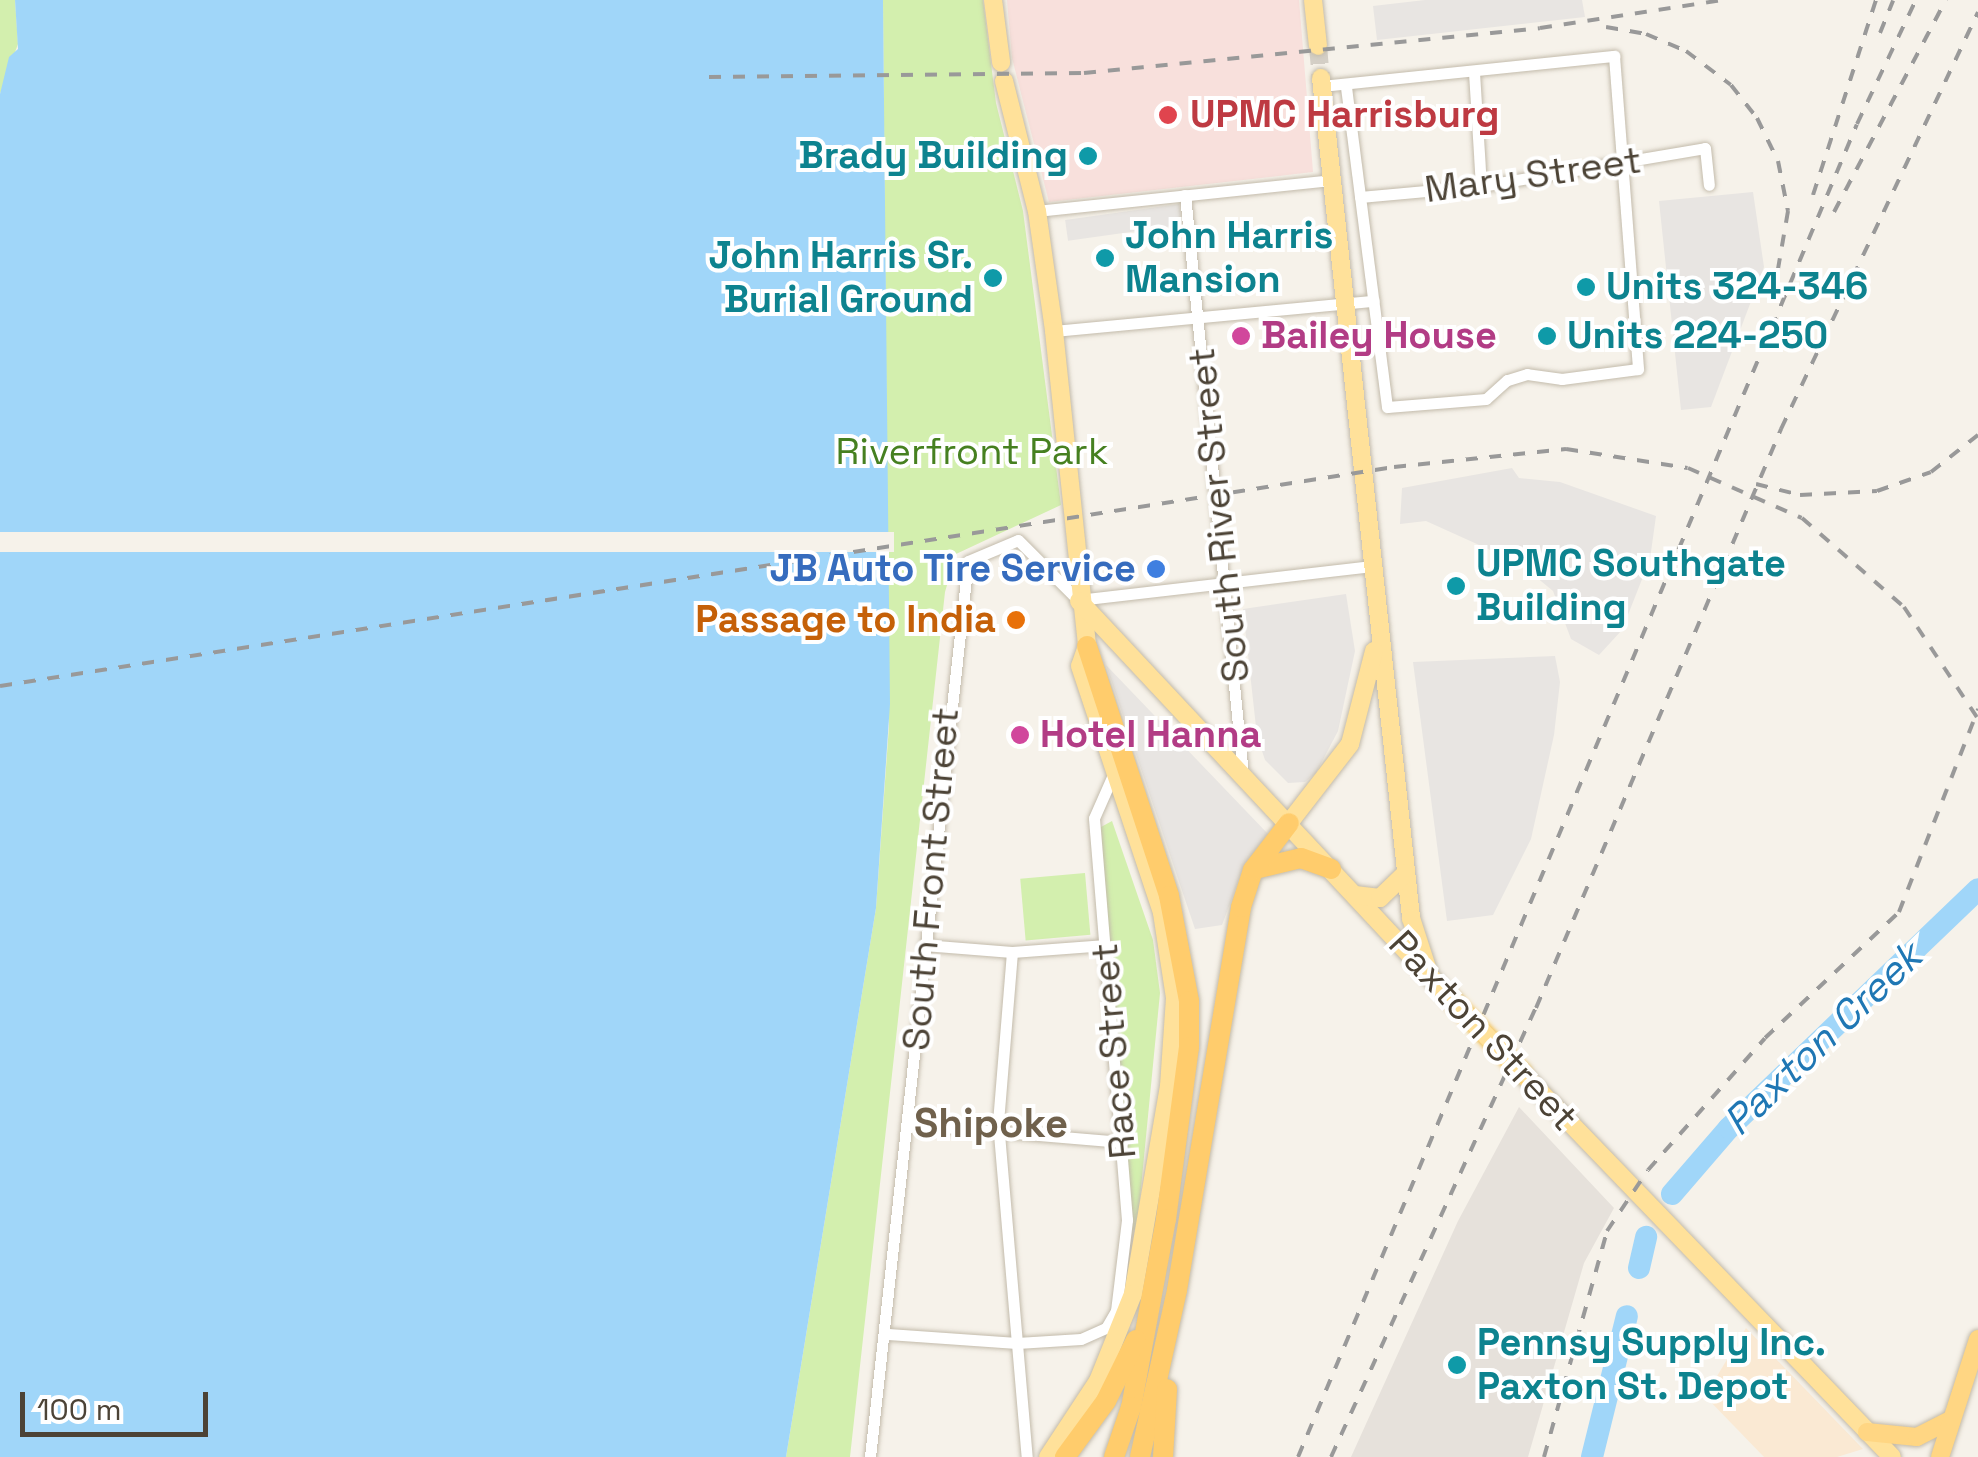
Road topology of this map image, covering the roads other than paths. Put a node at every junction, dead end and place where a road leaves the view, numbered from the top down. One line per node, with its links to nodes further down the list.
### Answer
1 (994, 0): 13 (main road)
2 (1313, 0): 3 (main road)
3 (1318, 46)
4 (1474, 72): 6 (street); 7 (street); 10 (street)
5 (1322, 82): 6 (street); 8 (main road)
6 (1346, 86): 12 (street)
7 (1621, 164): 9 (street, Mary Street); 10 (street, Mary Street); 14 (street)
8 (1332, 180): 11 (street); 15 (main road)
9 (1708, 185)
10 (1482, 186): 12 (street, Mary Street)
11 (1185, 195): 13 (street); 16 (street, South River Street)
12 (1360, 197): 14 (street)
13 (1036, 211): 17 (main road)
14 (1374, 301): 15 (street)
15 (1345, 304): 16 (street); 18 (main road)
16 (1199, 318): 17 (street); 19 (street, South River Street)
17 (1054, 331): 20 (main road)
18 (1372, 566): 19 (street); 21 (main road)
19 (1226, 583): 20 (street); 24 (street, South River Street)
20 (1078, 600): 22 (main road); 24 (main road, Paxton Street); 30 (street, South Front Street)
21 (1376, 606): 25 (main road); 28 (main road)
22 (1087, 646): 23 (main road); 38 (highway)
23 (1113, 775): 31 (street, Race Street); 46 (main road)
24 (1243, 775): 25 (main road, Paxton Street)
25 (1289, 823): 26 (main road, Paxton Street); 27 (highway)
26 (1331, 869): 27 (highway); 29 (main road, Paxton Street)
27 (1253, 870): 37 (highway)
28 (1406, 873): 29 (main road); 33 (main road)
29 (1354, 894): 33 (main road, Paxton Street)
30 (924, 945): 32 (street); 34 (street, South Front Street)
31 (1106, 945): 32 (street); 36 (street, Race Street)
32 (1012, 952): 35 (street)
33 (1430, 977): 43 (main road, Paxton Street, bridge)
34 (908, 1124): 35 (street); 39 (street, South Front Street)
35 (1001, 1134): 36 (street); 41 (street)
36 (1122, 1142): 41 (street, Race Street)
37 (1177, 1290): 49 (highway); 50 (highway)
38 (1148, 1310): 47 (highway); 48 (highway)
39 (888, 1334): 41 (street); 44 (street, South Front Street)
40 (1978, 1339): 42 (highway)
41 (1017, 1343): 45 (street)
42 (1952, 1419): 43 (highway); 52 (highway)
43 (1868, 1432): 51 (main road, Paxton Street)
44 (872, 1457)
45 (1027, 1457)
46 (1048, 1457)
47 (1065, 1457)
48 (1114, 1457)
49 (1140, 1457)
50 (1163, 1457)
51 (1892, 1457)
52 (1940, 1457)

